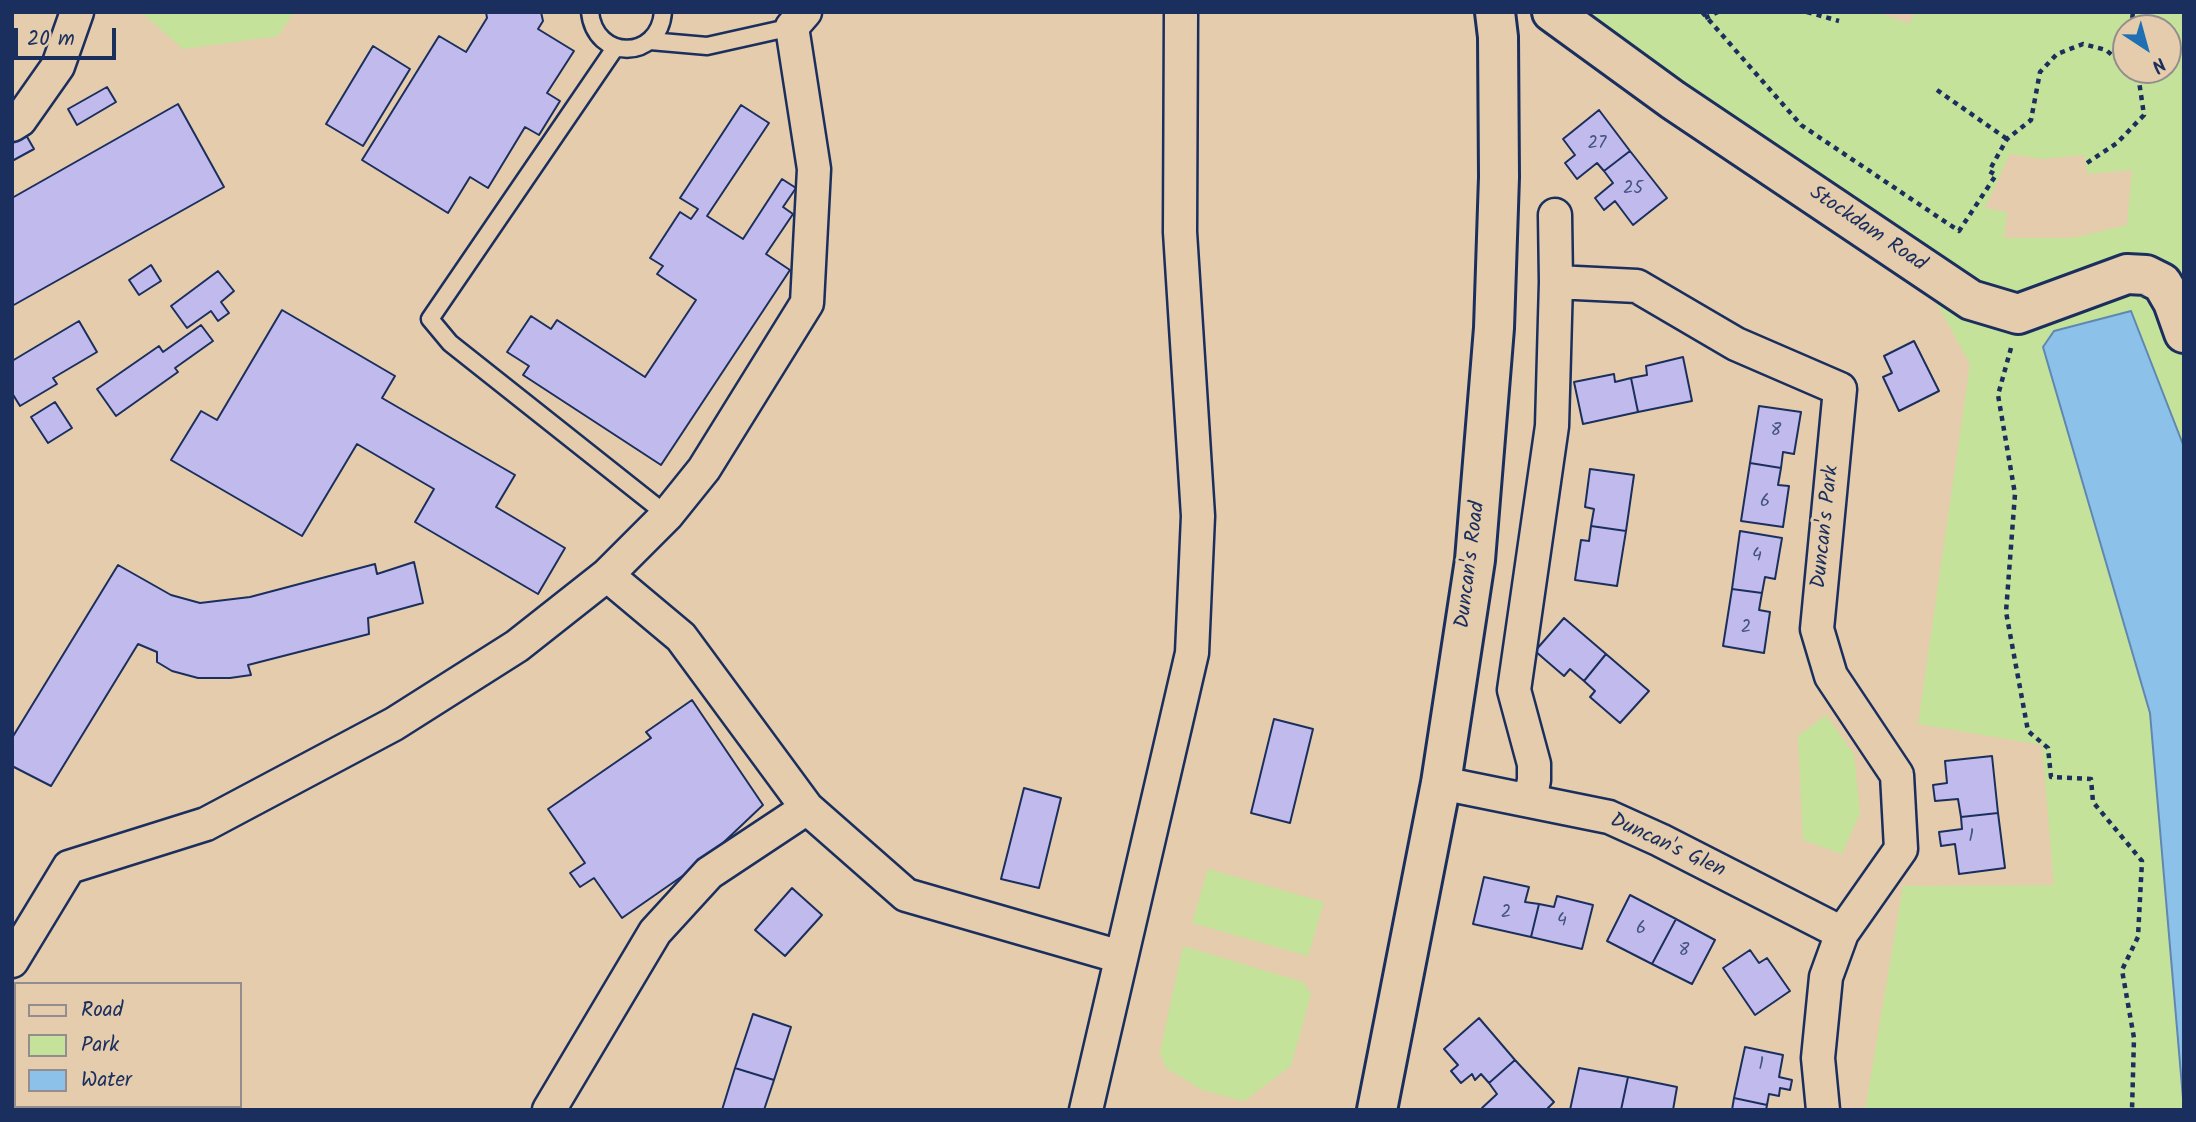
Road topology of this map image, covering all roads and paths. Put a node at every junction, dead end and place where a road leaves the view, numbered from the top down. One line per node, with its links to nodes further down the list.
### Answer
1 (77, 12): 17 (street)
2 (590, 12): 13 (lane)
3 (663, 12): 12 (lane)
4 (1181, 12): 30 (street)
5 (1495, 12): 26 (street, Duncan's Road)
6 (1552, 12): 22 (street, Stockdam Road)
7 (1718, 12): 9 (path)
8 (1807, 12): 11 (path)
9 (1703, 15): 18 (path)
10 (798, 20): 12 (lane); 24 (street)
11 (1839, 21)
12 (650, 41): 13 (lane)
13 (615, 48): 24 (lane)
14 (2112, 55): 18 (path)
15 (2139, 84): 19 (path)
16 (1937, 90): 18 (path)
17 (12, 125)
18 (2007, 139)
19 (2087, 163)
20 (1555, 215): 21 (street)
21 (1556, 282): 27 (street); 29 (street, Duncan's Park)
22 (2020, 313): 23 (street); 36 (path)
23 (2184, 334)
24 (667, 515): 25 (street)
25 (607, 575): 28 (street); 31 (street)
26 (1441, 783): 27 (street, Duncan's Glen); 34 (street, Duncan's Road)
27 (1530, 801): 29 (street, Duncan's Glen)
28 (807, 808): 30 (street); 32 (street)
29 (1842, 933): 35 (street)
30 (1121, 957): 33 (street)
31 (12, 961)
32 (549, 1110)
33 (1086, 1110)
34 (1377, 1110)
35 (1823, 1110)
36 (2132, 1110)

